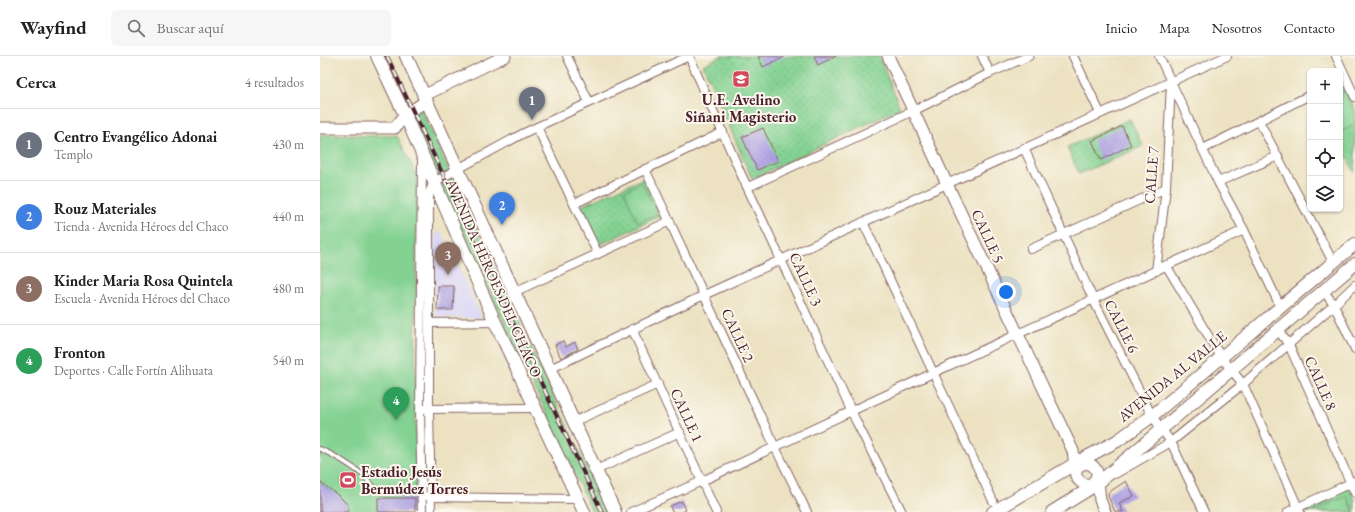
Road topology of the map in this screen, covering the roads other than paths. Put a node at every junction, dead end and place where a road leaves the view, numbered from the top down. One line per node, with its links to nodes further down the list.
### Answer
1 (377, 56): 23 (main road, AVENIDA HÉROES DEL CHACO)
2 (406, 56): 19 (main road, AVENIDA HÉROES DEL CHACO)
3 (505, 56): 19 (main road)
4 (567, 56): 20 (street)
5 (689, 56): 20 (street); 27 (street, CALLE 3)
6 (888, 56): 21 (main road, CALLE 5)
7 (982, 56): 14 (street)
8 (1030, 56): 14 (street)
9 (1072, 56): 22 (street)
10 (1159, 56): 16 (street)
11 (1227, 56): 16 (street)
12 (1336, 56): 13 (street)
13 (1340, 68)
14 (990, 73): 21 (street)
15 (1343, 78): 18 (street)
16 (1171, 81): 22 (street); 29 (street); 38 (street, CALLE 7)
17 (1307, 97): 24 (street)
18 (1355, 97)
19 (425, 98): 23 (main road); 32 (main road, AVENIDA HÉROES DEL CHACO)
20 (589, 102): 25 (street)
21 (914, 111): 36 (main road, CALLE 5); 37 (street)
22 (1100, 113): 28 (street)
23 (405, 115): 26 (main road); 30 (main road, AVENIDA HÉROES DEL CHACO)
24 (1259, 121): 29 (street); 31 (street)
25 (537, 127): 32 (street); 39 (street)
26 (320, 128)
27 (723, 132): 33 (street); 37 (street, CALLE 3)
28 (1024, 148): 36 (street); 43 (street, CALLE 6)
29 (1203, 149): 35 (street)
30 (422, 156): 34 (main road, AVENIDA HÉROES DEL CHACO); 73 (street)
31 (1278, 156): 35 (street); 48 (street)
32 (458, 168): 34 (street); 54 (main road, AVENIDA HÉROES DEL CHACO)
33 (645, 169): 39 (street); 40 (street, CALLE 2)
34 (434, 182): 59 (main road, AVENIDA HÉROES DEL CHACO); 60 (street)
35 (1218, 182): 42 (street)
36 (947, 184): 41 (street); 63 (main road, CALLE 5)
37 (748, 187): 47 (street, CALLE 3)
38 (1166, 188): 43 (street); 51 (street, CALLE 7)
39 (574, 204): 46 (street)
40 (670, 221): 46 (street); 55 (street, CALLE 2)
41 (864, 222): 47 (street); 69 (street)
42 (1244, 230): 50 (street); 58 (street)
43 (1063, 234): 45 (street); 56 (street, CALLE 6)
44 (1355, 244): 48 (main road, AVENIDA AL VALLE)
45 (1031, 249)
46 (598, 254): 54 (street)
47 (781, 260): 55 (street); 74 (street, CALLE 3)
48 (1333, 262): 58 (main road, AVENIDA AL VALLE)
49 (1355, 264): 53 (main road)
50 (1166, 265): 51 (street); 66 (street)
51 (1156, 271): 56 (street)
52 (1355, 284): 57 (street)
53 (1324, 290): 57 (street); 62 (main road)
54 (514, 292): 67 (main road, AVENIDA HÉROES DEL CHACO)
55 (704, 295): 61 (street); 80 (street, CALLE 2)
56 (1093, 299): 63 (street); 75 (street, CALLE 6)
57 (1334, 305): 64 (street); 65 (street)
58 (1281, 308): 66 (main road, AVENIDA AL VALLE)
59 (495, 322): 60 (street); 72 (main road, AVENIDA HÉROES DEL CHACO)
60 (429, 323): 73 (street)
61 (632, 329): 67 (street); 70 (street, CALLE 1)
62 (1278, 330): 64 (street, CALLE 8); 68 (main road)
63 (1018, 335): 69 (street); 82 (main road, CALLE 5)
64 (1289, 345): 71 (street); 85 (street, CALLE 8)
65 (1355, 348)
66 (1221, 357): 68 (street); 75 (main road, AVENIDA AL VALLE)
67 (550, 369): 76 (main road, AVENIDA HÉROES DEL CHACO)
68 (1231, 370): 71 (street); 77 (main road)
69 (933, 373): 74 (street); 91 (street)
70 (658, 384): 76 (street); 78 (street, CALLE 1)
71 (1243, 384): 79 (street); 92 (street)
72 (536, 408): 73 (street); 90 (main road, AVENIDA HÉROES DEL CHACO)
73 (425, 409): 87 (street); 89 (street)
74 (851, 411): 80 (street); 100 (street, CALLE 3)
75 (1152, 416): 77 (street, CALLE 6); 82 (main road, AVENIDA AL VALLE)
76 (573, 422): 83 (main road, AVENIDA HÉROES DEL CHACO)
77 (1162, 429): 79 (street, CALLE 6); 86 (main road)
78 (680, 432): 83 (street); 84 (street, CALLE 1)
79 (1171, 442): 86 (street); 103 (street, CALLE 6)
80 (775, 447): 84 (street); 99 (street, CALLE 2)
81 (320, 450): 87 (lane)
82 (1080, 468): 86 (main road); 86 (main road); 86 (main road); 91 (main road, AVENIDA AL VALLE)
83 (596, 470): 96 (main road, AVENIDA HÉROES DEL CHACO)
84 (702, 481): 97 (street); 98 (street, CALLE 1)
85 (1353, 482): 88 (street, CALLE 8); 92 (street)
86 (1094, 483): 101 (main road); 102 (main road)
87 (422, 493): 89 (street); 93 (street)
88 (1355, 493)
89 (432, 497): 90 (street); 94 (street)
90 (578, 499): 95 (main road, AVENIDA HÉROES DEL CHACO)
91 (999, 510)
92 (1299, 510): 104 (street)
93 (422, 512)
94 (431, 512)
95 (584, 512)
96 (615, 512)
97 (631, 512)
98 (716, 512)
99 (807, 512)
100 (902, 512)
101 (1052, 512)
102 (1105, 512)
103 (1204, 512)
104 (1288, 512)

